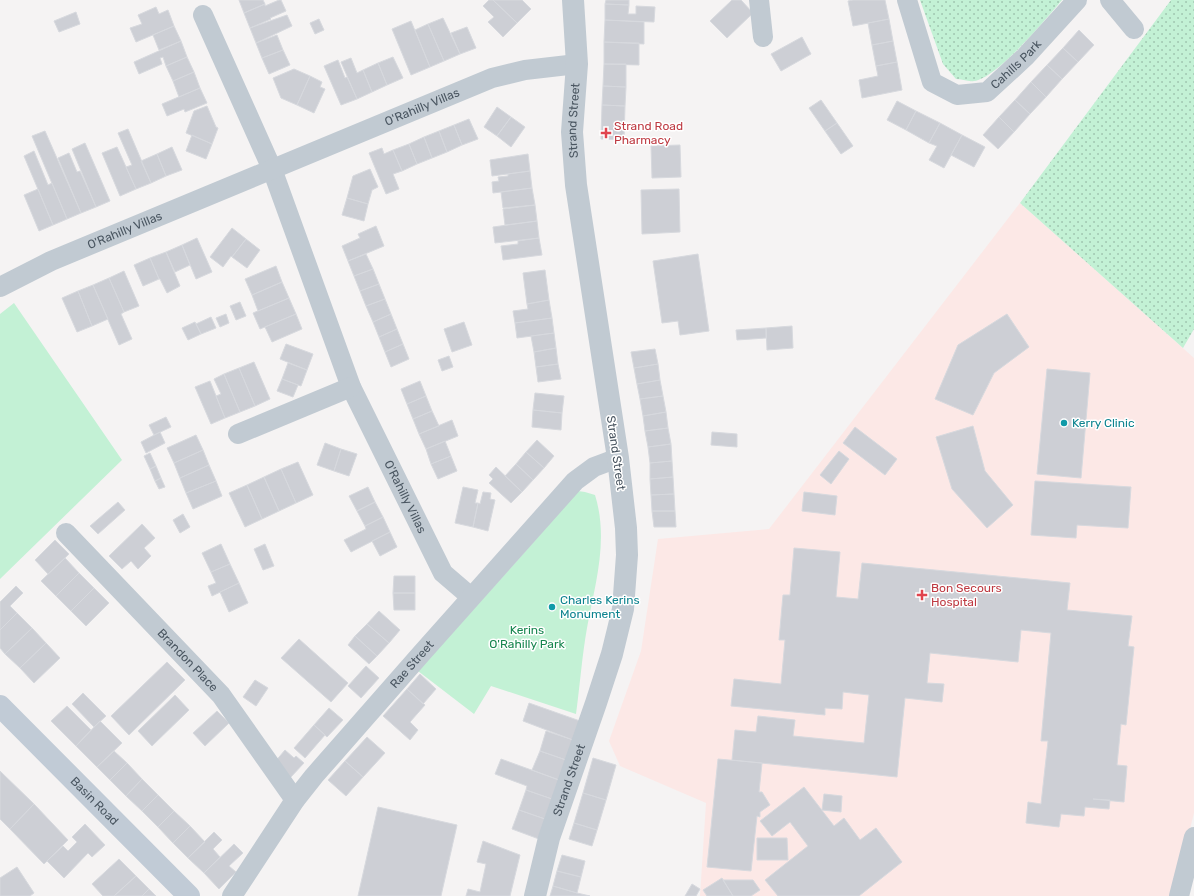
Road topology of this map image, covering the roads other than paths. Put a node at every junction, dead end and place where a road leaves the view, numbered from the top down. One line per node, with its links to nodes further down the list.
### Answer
1 (573, 0): 9 (street, Strand Street)
2 (759, 0): 8 (street)
3 (907, 0): 4 (street, Cahills Park)
4 (1077, 0)
5 (1110, 0): 7 (street)
6 (203, 15): 10 (street, O'Rahilly Villas)
7 (1134, 29)
8 (763, 37)
9 (577, 64): 10 (street, O'Rahilly Villas); 14 (street, Strand Street)
10 (272, 169): 11 (street, O'Rahilly Villas); 12 (street, O'Rahilly Villas)
11 (0, 287)
12 (351, 387): 13 (street); 16 (street, O'Rahilly Villas)
13 (238, 434)
14 (618, 458): 16 (street, Rae Street); 22 (street, Strand Street)
15 (66, 533): 18 (street, Brandon Place)
16 (471, 597): 18 (street, Rae Street)
17 (0, 706): 20 (main road, Basin Road)
18 (295, 800): 21 (street, Rae Street)
19 (1194, 837): 23 (street)
20 (189, 896)
21 (232, 896)
22 (535, 896)
23 (1178, 896)

